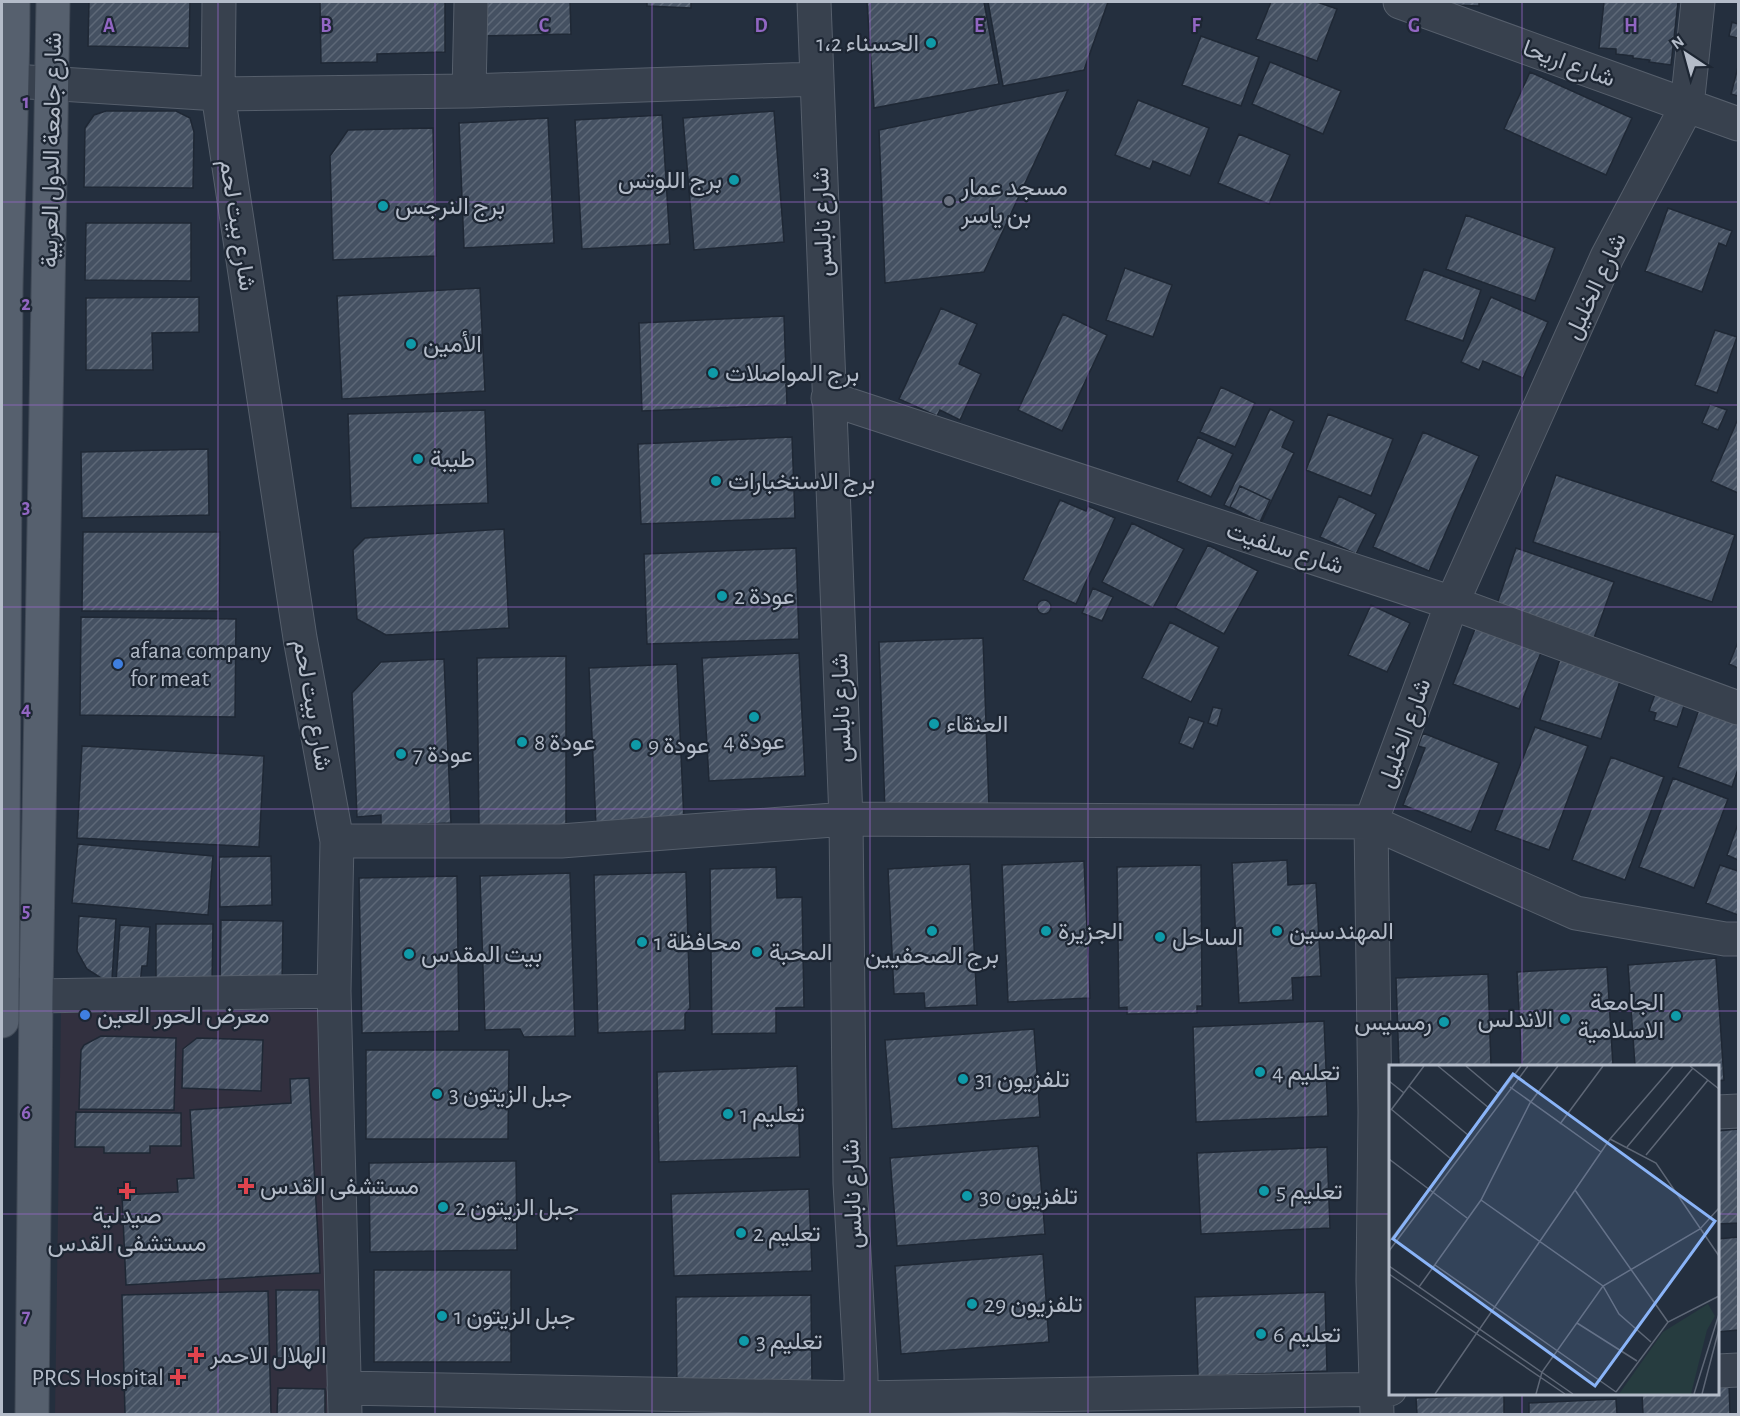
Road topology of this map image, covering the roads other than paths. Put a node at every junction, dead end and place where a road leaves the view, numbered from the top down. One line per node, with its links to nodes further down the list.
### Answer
1 (13, 2): 9 (main road, شارع جامعة الدول العربية)
2 (53, 2): 10 (main road, شارع جامعة الدول العربية)
3 (219, 2): 12 (street, شارع بيت لحم)
4 (471, 2): 11 (street)
5 (814, 2): 8 (street, شارع نابلس)
6 (1400, 2): 13 (street, شارع اريحا)
7 (1698, 2): 13 (street)
8 (816, 79): 11 (street); 17 (street, شارع نابلس)
9 (13, 81): 10 (street); 15 (main road, شارع جامعة الدول العربية)
10 (52, 85): 12 (street); 28 (main road, شارع جامعة الدول العربية)
11 (469, 91): 12 (street)
12 (218, 94): 24 (street, شارع بيت لحم)
13 (1687, 106): 14 (street, شارع اريحا); 19 (street, شارع الخليل)
14 (1738, 124)
15 (5, 170): 16 (main road, شارع جامعة الدول العربية)
16 (4, 288): 18 (main road, شارع جامعة الدول العربية)
17 (828, 398): 19 (street, شارع سلفيت); 22 (street, شارع نابلس)
18 (3, 526): 21 (main road, شارع جامعة الدول العربية)
19 (1452, 603): 20 (street, شارع سلفيت); 23 (street, شارع الخليل)
20 (1738, 708)
21 (2, 728): 27 (main road, شارع جامعة الدول العربية)
22 (846, 819): 23 (street); 24 (street); 37 (street, شارع نابلس)
23 (1371, 822): 25 (street); 32 (street, شارع الخليل)
24 (337, 842): 26 (street, شارع بيت لحم)
25 (1738, 939)
26 (334, 991): 28 (street); 36 (street, شارع بيت لحم)
27 (2, 993): 28 (street); 29 (main road, شارع جامعة الدول العربية)
28 (36, 996): 38 (main road, شارع جامعة الدول العربية)
29 (2, 1021)
30 (1738, 1111): 31 (street)
31 (1719, 1112)
32 (1382, 1136): 35 (street, شارع الخليل)
33 (1738, 1370): 34 (street)
34 (1719, 1371)
35 (1381, 1398): 37 (street)
36 (344, 1401): 37 (street)
37 (860, 1406)
38 (32, 1414)

